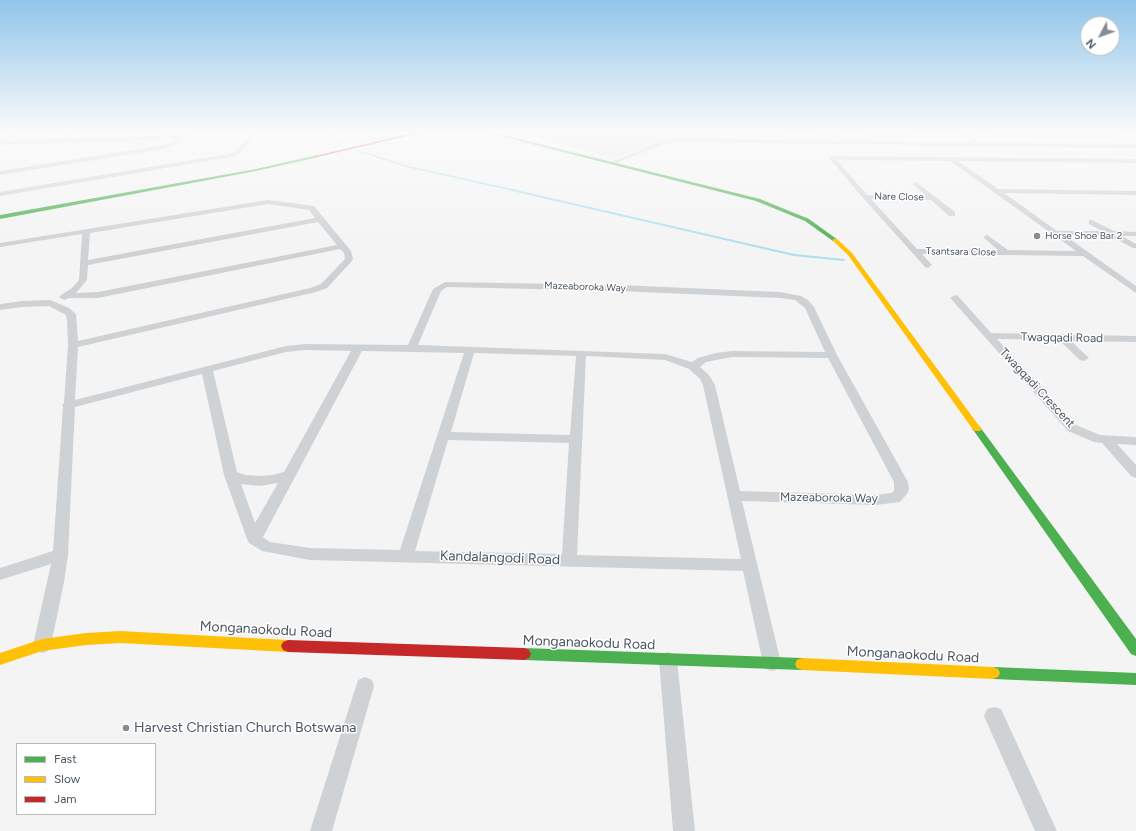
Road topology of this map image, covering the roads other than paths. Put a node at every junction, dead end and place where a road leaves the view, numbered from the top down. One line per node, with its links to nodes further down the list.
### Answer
1 (21, 170): 8 (street)
2 (106, 170): 16 (street)
3 (242, 170): 22 (main road)
4 (257, 170): 24 (main road)
5 (639, 170): 74 (main road)
6 (842, 170): 18 (street, Tsantsara Close)
7 (965, 170): 13 (street)
8 (0, 173)
9 (916, 184): 19 (street, Nare Close)
10 (1033, 184): 14 (street)
11 (1075, 185): 15 (street)
12 (1117, 185): 17 (street)
13 (996, 191): 14 (street); 28 (street)
14 (1045, 192): 15 (street); 20 (street)
15 (1089, 192): 17 (street); 21 (street)
16 (0, 194)
17 (1135, 194)
18 (865, 197): 19 (street, Nare Close); 35 (street, Tsantsara Close)
19 (934, 198): 23 (street, Nare Close)
20 (1056, 198)
21 (1100, 199)
22 (0, 214)
23 (952, 214)
24 (0, 217)
25 (321, 219): 27 (street); 33 (street); 38 (street)
26 (1092, 222): 29 (street)
27 (86, 232): 32 (street); 38 (street)
28 (1054, 233): 29 (street); 37 (street)
29 (1112, 234): 30 (street); 34 (street)
30 (1136, 234)
31 (987, 237): 36 (street)
32 (0, 245)
33 (343, 246): 41 (street); 48 (street)
34 (1133, 246)
35 (916, 251): 36 (street, Tsantsara Close); 39 (street)
36 (1006, 253): 37 (street, Tsantsara Close)
37 (1084, 254): 40 (street)
38 (84, 263): 41 (street)
39 (928, 265)
40 (1136, 290)
41 (67, 295): 43 (street)
42 (955, 298): 45 (street, Twagqadi Crescent)
43 (50, 303): 44 (street); 48 (street)
44 (0, 307)
45 (988, 336): 46 (street, Twagqadi Road); 61 (street, Twagqadi Crescent)
46 (1062, 338): 47 (street, Twagqadi Road); 55 (street)
47 (1131, 339): 49 (street)
48 (73, 345): 58 (street)
49 (1136, 347)
50 (358, 348): 51 (street); 57 (street); 65 (street)
51 (412, 348): 52 (street); 54 (street, Mazeaboroka Way)
52 (470, 350): 53 (street); 59 (street)
53 (581, 353): 56 (street); 60 (street)
54 (832, 355): 56 (street); 66 (street, Mazeaboroka Way)
55 (1084, 358)
56 (693, 367): 66 (street)
57 (207, 370): 58 (street); 64 (street)
58 (68, 405): 68 (street)
59 (443, 436): 60 (street); 69 (street)
60 (576, 439): 70 (street)
61 (1107, 441): 62 (street, Twagqadi Crescent); 63 (street)
62 (1136, 441)
63 (1136, 473)
64 (232, 475): 65 (street); 67 (street)
65 (288, 475): 67 (street)
66 (734, 496): 71 (street)
67 (254, 539): 69 (street, Kandalangodi Road)
68 (60, 555): 72 (street); 73 (street)
69 (406, 555): 70 (street, Kandalangodi Road)
70 (569, 561): 71 (street, Kandalangodi Road)
71 (749, 565): 77 (street)
72 (0, 574)
73 (42, 645): 75 (main road, Monganaokodu Road); 76 (main road, Monganaokodu Road)
74 (1136, 650)
75 (0, 659)
76 (668, 660): 77 (main road, Monganaokodu Road); 82 (street)
77 (772, 663): 78 (main road, Monganaokodu Road)
78 (1136, 679)
79 (365, 686): 81 (street)
80 (994, 716): 84 (street)
81 (321, 831)
82 (684, 831): 83 (street)
83 (688, 831)
84 (1046, 831)

